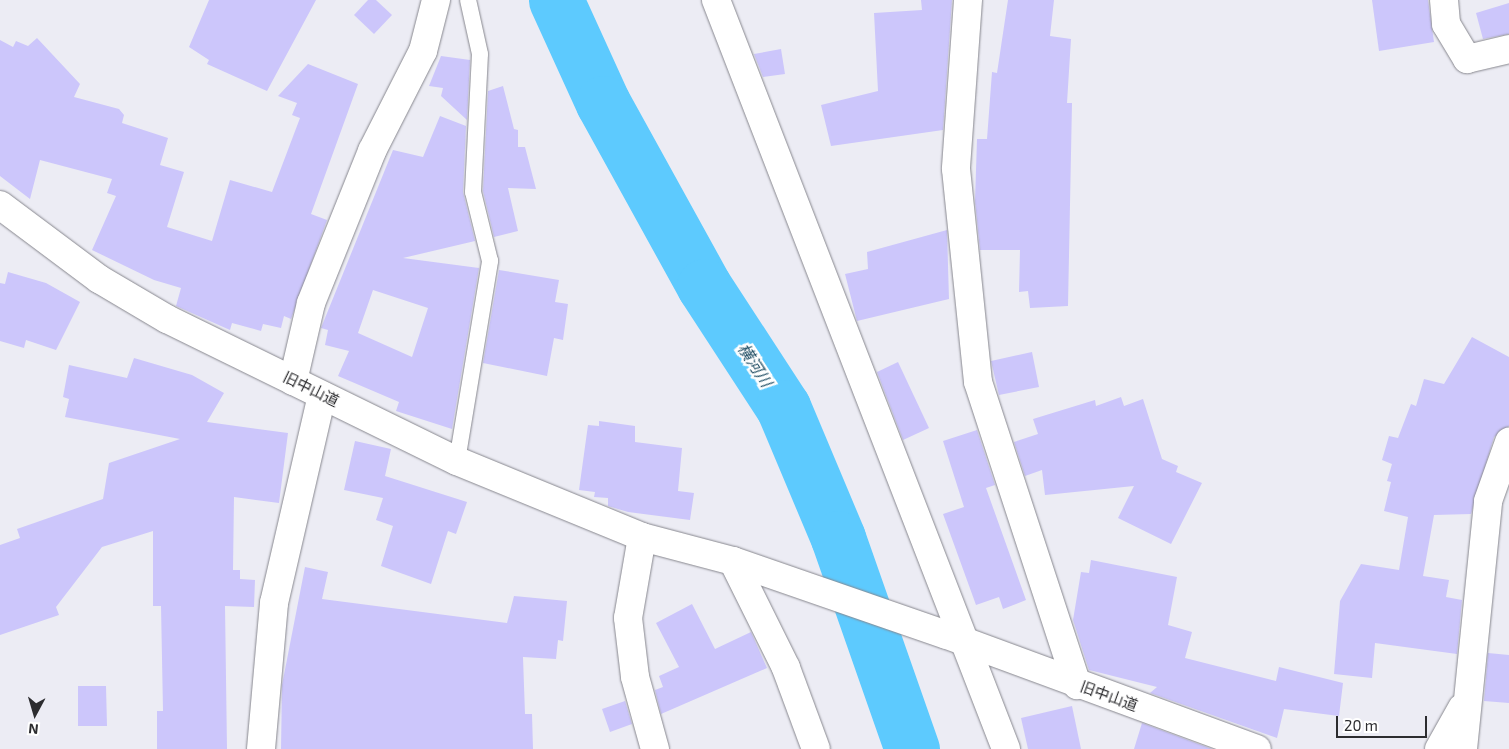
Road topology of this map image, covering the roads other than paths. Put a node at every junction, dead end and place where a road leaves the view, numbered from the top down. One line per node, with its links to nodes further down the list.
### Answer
1 (436, 0): 8 (street)
2 (468, 0): 11 (lane)
3 (716, 0): 14 (street)
4 (968, 0): 15 (street)
5 (1444, 0): 6 (street)
6 (1509, 49)
7 (0, 205): 8 (street, 旧中山道)
8 (293, 381): 9 (street, 旧中山道)
9 (322, 395): 11 (street, 旧中山道); 17 (street)
10 (1509, 442): 16 (street)
11 (458, 461): 12 (street, 旧中山道)
12 (642, 537): 13 (street, 旧中山道); 18 (street)
13 (740, 565): 14 (street, 旧中山道); 19 (street)
14 (954, 638): 15 (street, 旧中山道); 20 (street)
15 (1077, 685): 21 (street, 旧中山道)
16 (1468, 698): 22 (street); 23 (street)
17 (261, 749)
18 (655, 749)
19 (816, 749)
20 (1006, 749)
21 (1257, 749)
22 (1439, 749)
23 (1463, 749)

